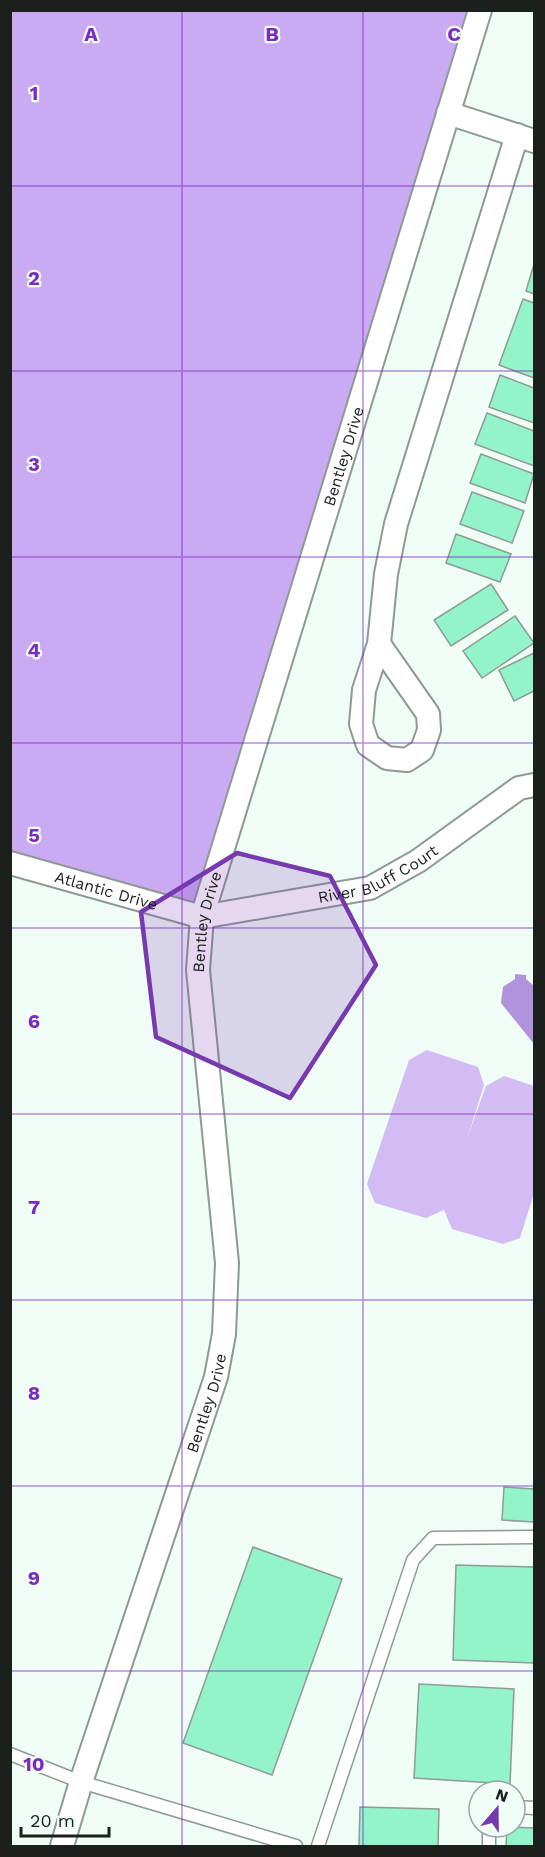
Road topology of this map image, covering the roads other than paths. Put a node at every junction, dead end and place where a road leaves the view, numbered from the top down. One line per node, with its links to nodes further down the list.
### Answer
1 (480, 10): 2 (street, Bentley Drive)
2 (448, 113): 3 (street); 7 (street, Bentley Drive)
3 (526, 138): 4 (street)
4 (379, 644): 4 (street)
5 (534, 784): 7 (street, River Bluff Court)
6 (10, 863): 7 (street, Atlantic Drive)
7 (202, 917): 10 (street, Bentley Drive)
8 (534, 1537): 13 (lane)
9 (10, 1754): 10 (lane)
10 (81, 1782): 11 (street, Bentley Drive); 12 (lane)
11 (63, 1846)
12 (296, 1846)
13 (318, 1846)

